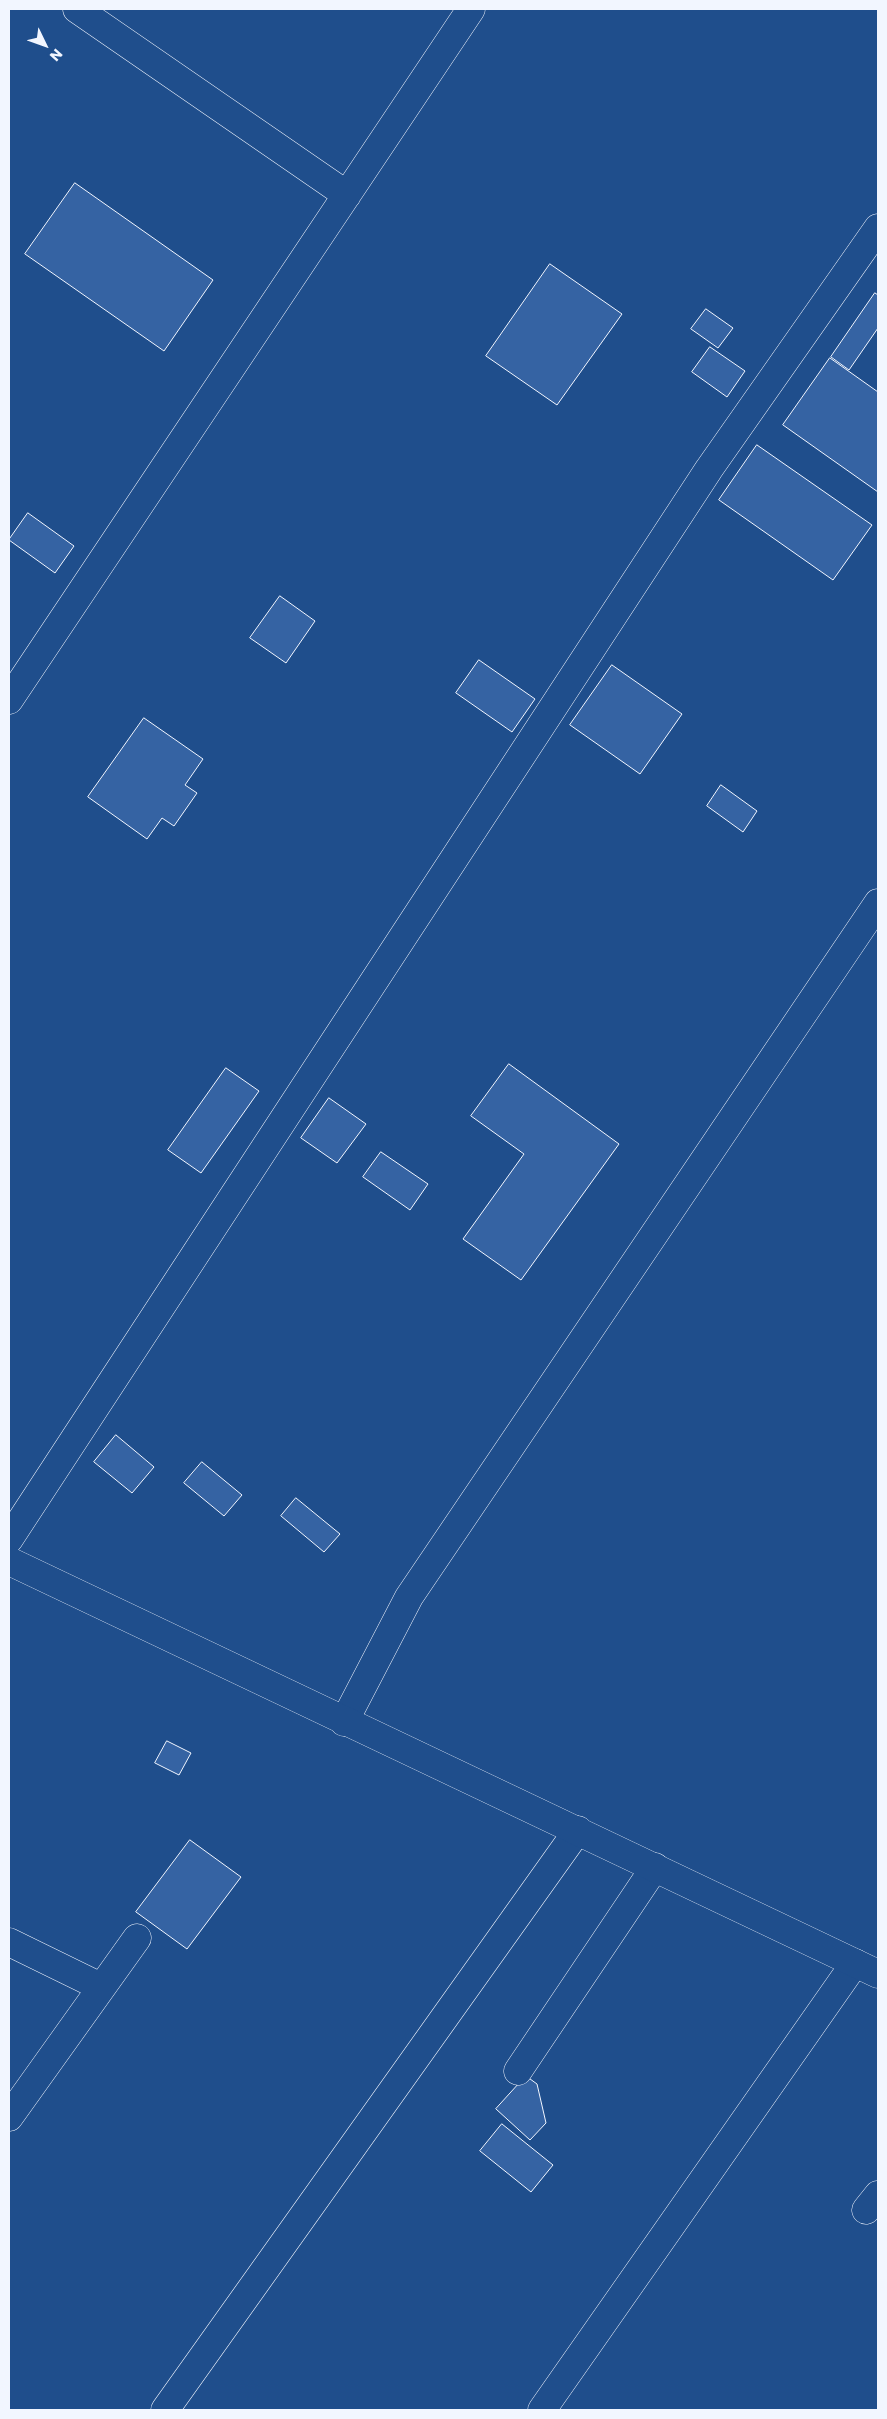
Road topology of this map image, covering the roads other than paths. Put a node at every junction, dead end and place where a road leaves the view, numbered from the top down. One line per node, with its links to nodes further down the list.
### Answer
1 (77, 9): 3 (street)
2 (471, 9): 3 (street)
3 (347, 195): 5 (street)
4 (878, 228): 7 (street)
5 (9, 700)
6 (878, 903): 9 (street)
7 (9, 1539)
8 (9, 1561): 9 (street)
9 (344, 1722): 10 (street)
10 (578, 1830): 11 (street); 18 (street)
11 (655, 1866): 14 (street); 16 (street)
12 (136, 1938): 15 (street)
13 (9, 1942): 15 (street)
14 (867, 1968): 19 (street)
15 (101, 1988): 17 (street)
16 (518, 2071)
17 (9, 2117)
18 (165, 2410)
19 (542, 2410)

